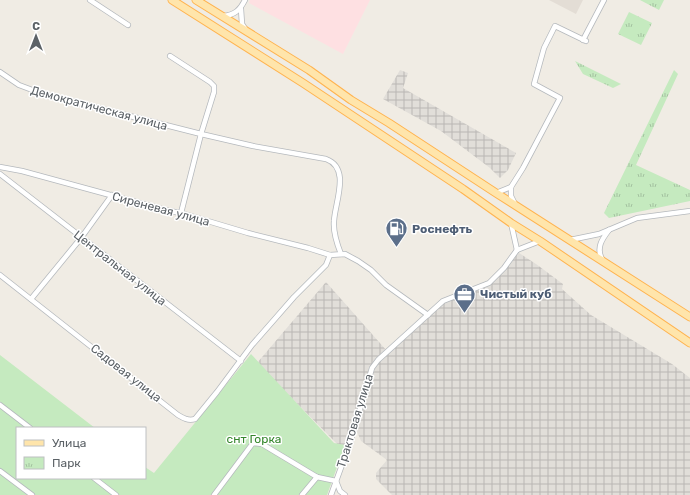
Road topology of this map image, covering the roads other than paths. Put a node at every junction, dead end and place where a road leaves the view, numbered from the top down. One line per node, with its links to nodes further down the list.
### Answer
1 (90, 0): 8 (street)
2 (172, 0): 21 (main road)
3 (196, 0): 7 (main road)
4 (245, 0): 6 (street)
5 (604, 0): 15 (street)
6 (241, 9): 7 (street); 9 (street)
7 (221, 16): 9 (main road)
8 (128, 25)
9 (247, 31): 16 (main road)
10 (170, 56): 12 (street)
11 (0, 72): 12 (street, Демократическая улица)
12 (201, 134): 20 (street); 27 (street, Демократическая улица)
13 (0, 168): 17 (street, Сиреневая улица)
14 (0, 174): 23 (street, Центральная улица)
15 (511, 187): 16 (street); 18 (street)
16 (496, 193): 18 (main road)
17 (112, 195): 20 (street, Сиреневая улица); 23 (street)
18 (516, 206): 24 (main road)
19 (690, 211): 22 (street)
20 (181, 212): 28 (street, Сиреневая улица)
21 (511, 223): 25 (main road); 26 (street)
22 (610, 229): 24 (street); 29 (street)
23 (81, 238): 31 (street); 35 (street, Центральная улица)
24 (569, 240): 29 (main road)
25 (540, 241): 26 (street); 34 (main road)
26 (517, 250): 32 (street, Трактовая улица)
27 (341, 254): 28 (street, Сиреневая улица); 32 (street)
28 (330, 255): 35 (street, Садовая улица)
29 (604, 263): 33 (main road)
30 (0, 275): 31 (street, Садовая улица)
31 (31, 299): 35 (street, Садовая улица)
32 (428, 315): 41 (street, Трактовая улица)
33 (689, 317)
34 (690, 343)
35 (241, 361)
36 (0, 404): 37 (street)
37 (29, 427)
38 (0, 472): 42 (street)
39 (317, 477): 41 (street); 44 (street); 45 (street)
40 (95, 479): 43 (street)
41 (336, 481): 46 (street, Трактовая улица); 47 (street)
42 (32, 495)
43 (116, 495)
44 (214, 495)
45 (302, 495)
46 (331, 495)
47 (345, 495)

